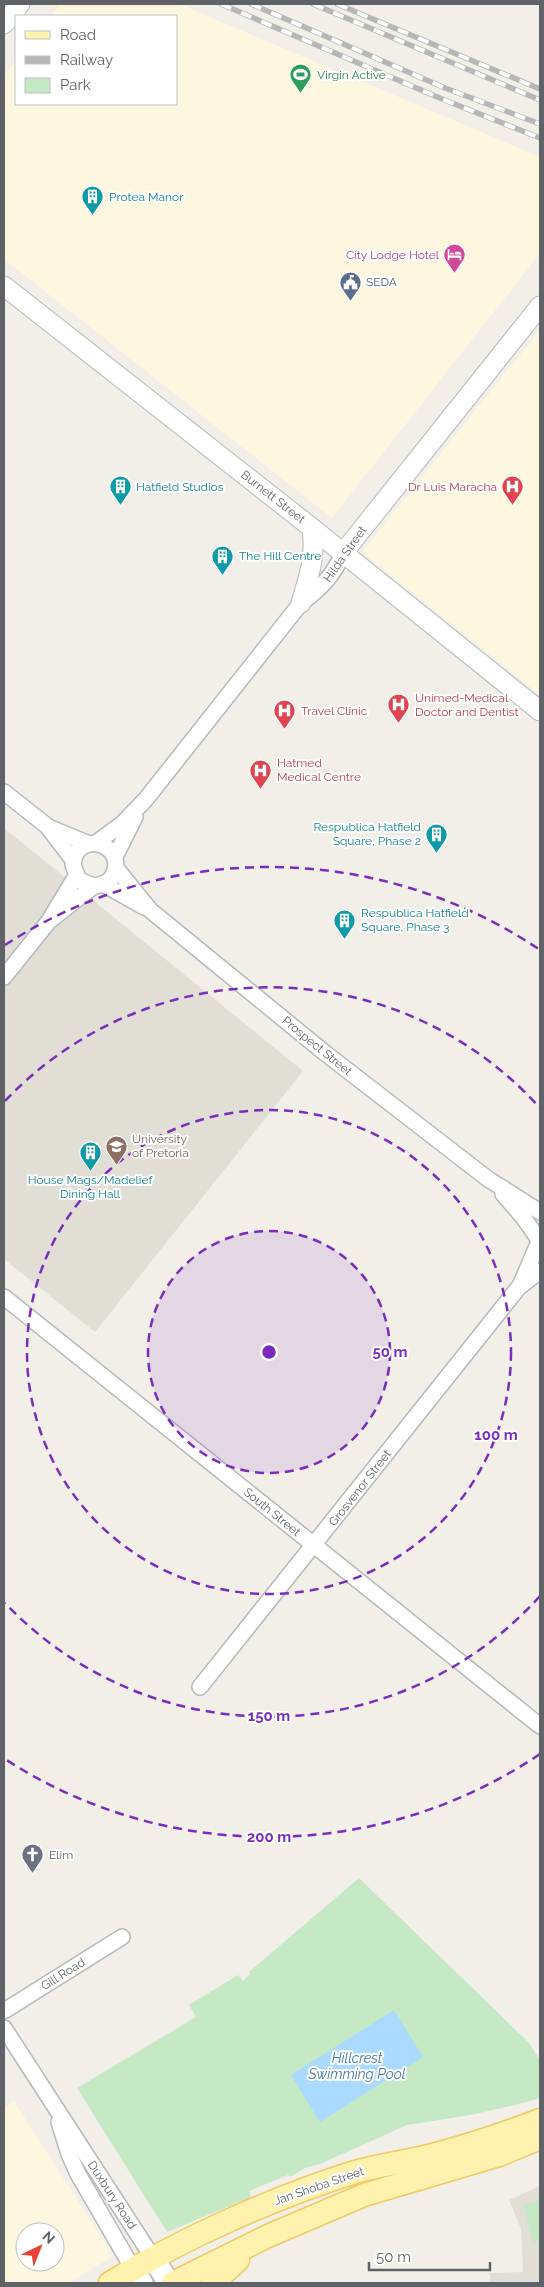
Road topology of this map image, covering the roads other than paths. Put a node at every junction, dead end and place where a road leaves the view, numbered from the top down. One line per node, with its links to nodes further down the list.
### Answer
1 (20, 4): 2 (street)
2 (4, 24)
3 (4, 276): 5 (street)
4 (4, 286): 5 (street, Burnett Street)
5 (19, 298): 7 (street, Burnett Street)
6 (540, 306): 8 (street, Hilda Street)
7 (312, 528): 8 (street, Burnett Street); 9 (street)
8 (343, 552): 9 (street, Hilda Street); 10 (street, Burnett Street)
9 (301, 603): 12 (street, Hilda Street)
10 (540, 711)
11 (4, 792): 13 (street)
12 (146, 799): 14 (street, Hilda Street); 16 (street, Hilda Street)
13 (47, 826): 14 (street); 15 (street)
14 (92, 843): 15 (street); 16 (street)
15 (73, 860): 17 (street)
16 (115, 863): 18 (street); 19 (street, Prospect Street)
17 (76, 876): 18 (street); 20 (street)
18 (99, 885): 19 (street, Prospect Street); 20 (street)
19 (150, 910): 22 (street, Prospect Street)
20 (49, 921): 21 (street)
21 (4, 977)
22 (488, 1179): 23 (street, Prospect Street); 24 (street, Prospect Street)
23 (540, 1212)
24 (539, 1238): 26 (street, Grosvenor Street)
25 (540, 1271): 26 (street, Grosvenor Street)
26 (519, 1288): 28 (street, Grosvenor Street)
27 (4, 1297): 28 (street, South Street)
28 (314, 1546): 29 (street, Grosvenor Street); 30 (street, South Street)
29 (200, 1687)
30 (540, 1726)
31 (122, 1937): 32 (street, Gill Road)
32 (4, 2011)
33 (4, 2028): 34 (street, Duxbury Road)
34 (55, 2108): 38 (street, Duxbury Road); 39 (street, Duxbury Road)
35 (540, 2120): 38 (main road, Jan Shoba Street)
36 (540, 2138): 37 (main road, Jan Shoba Street)
37 (268, 2236): 42 (main road, Jan Shoba Street); 43 (main road)
38 (153, 2258): 39 (main road, Jan Shoba Street); 41 (main road, Duxbury Road)
39 (138, 2276): 40 (main road, Jan Shoba Street)
40 (110, 2283)
41 (169, 2283)
42 (174, 2283)
43 (212, 2283)

